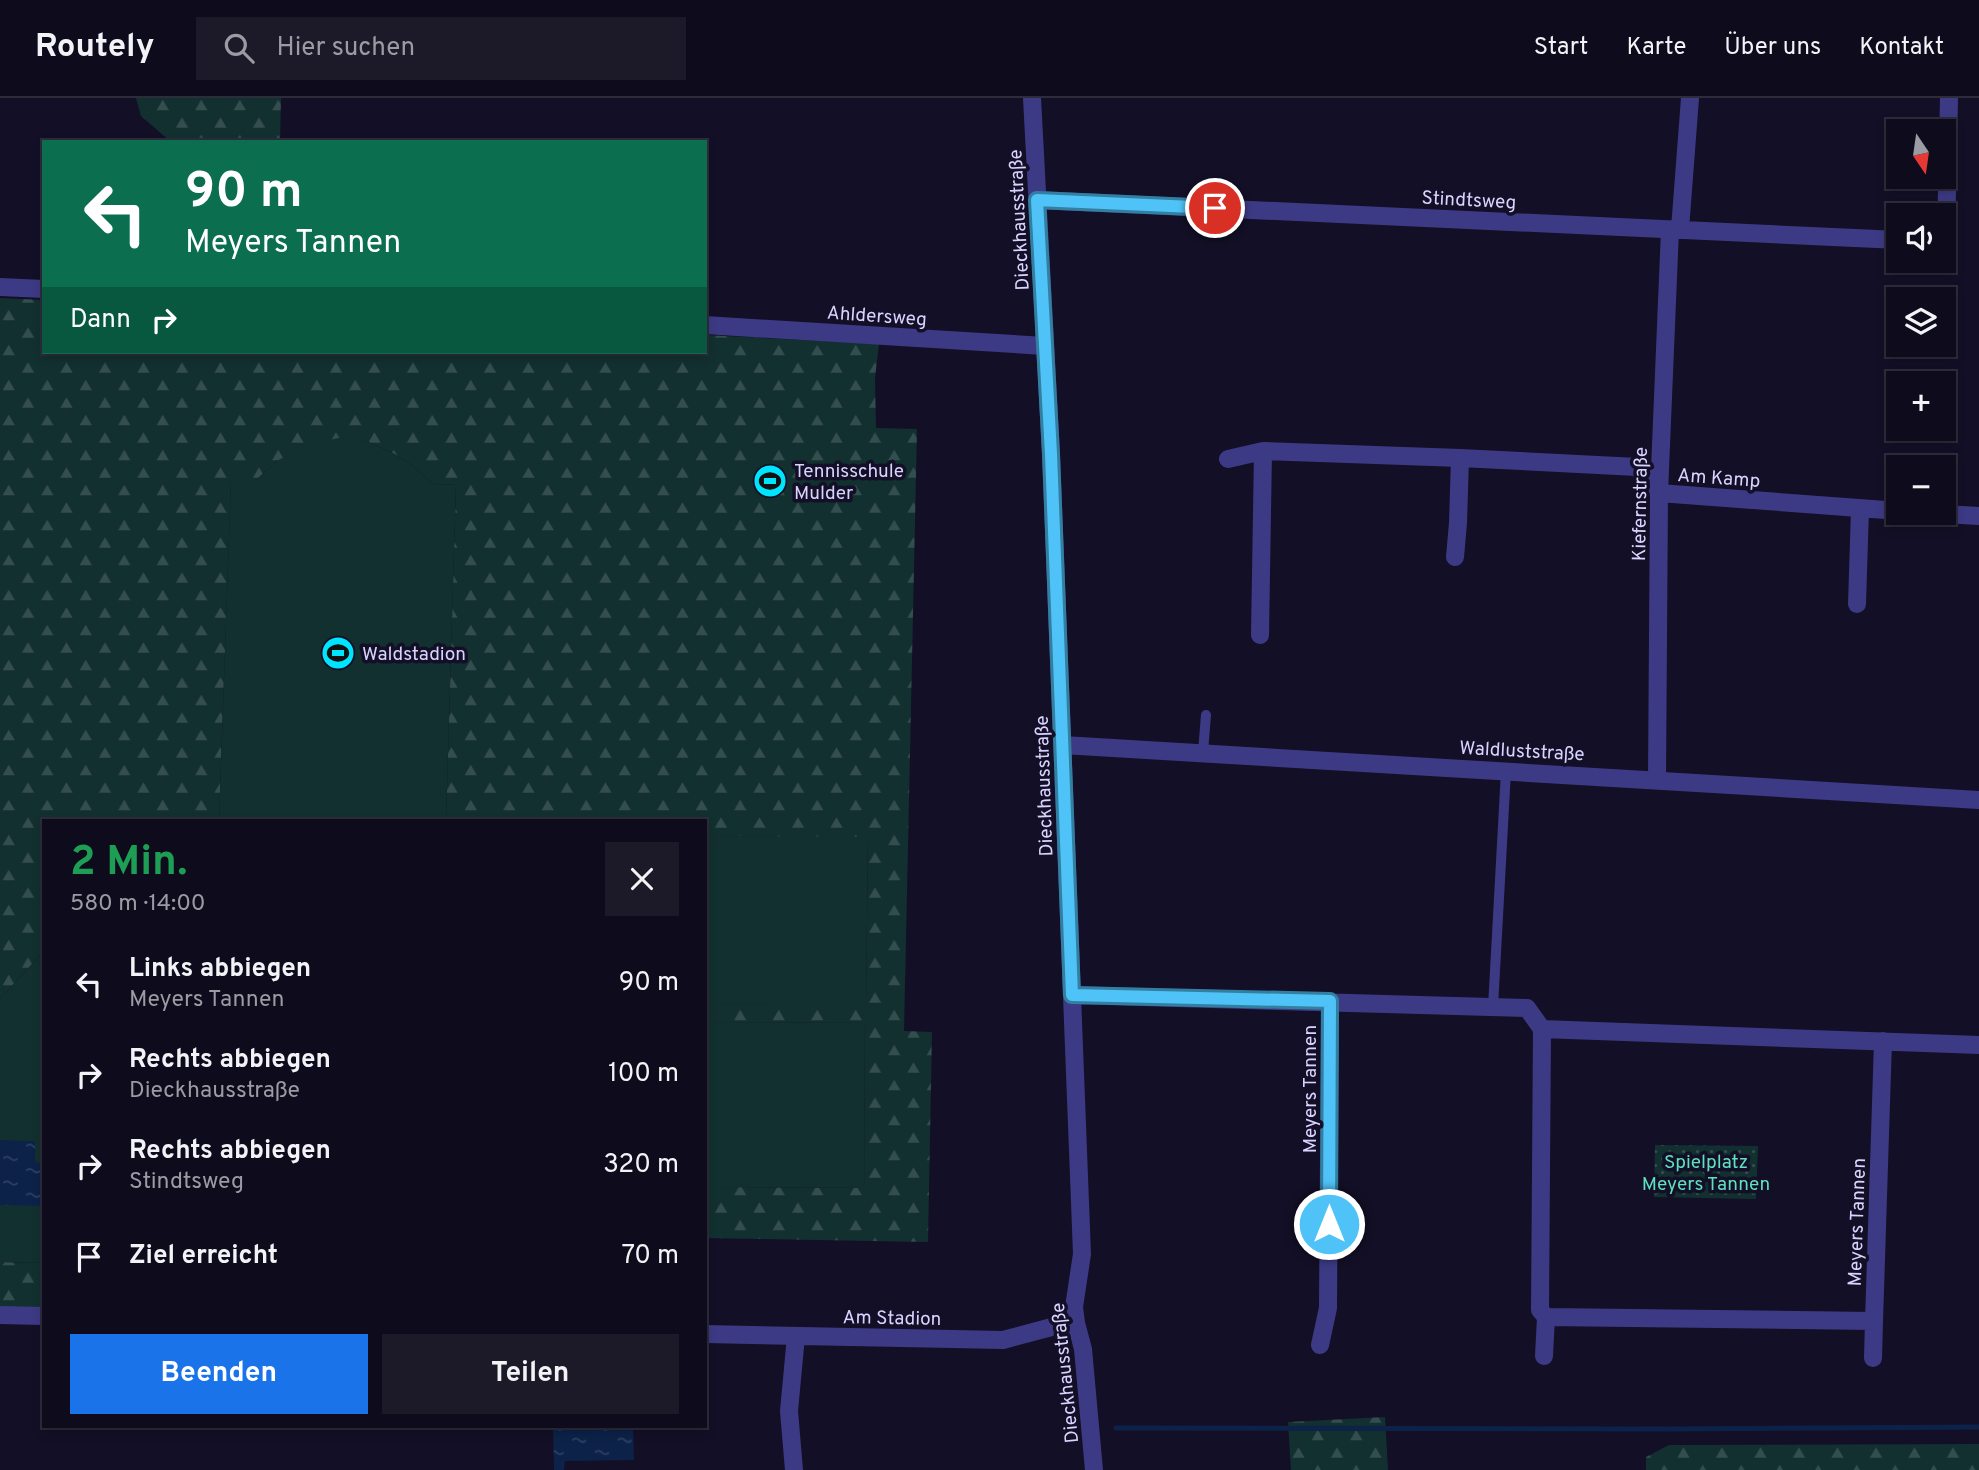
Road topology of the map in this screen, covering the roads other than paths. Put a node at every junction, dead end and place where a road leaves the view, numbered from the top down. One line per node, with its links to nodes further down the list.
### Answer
1 (1032, 98): 4 (street, Dieckhausstraße)
2 (1690, 98): 6 (street, Kiefernstraße)
3 (1949, 98): 5 (street)
4 (1037, 200): 6 (street, Stindtsweg); 11 (street, Dieckhausstraße)
5 (1946, 203)
6 (1675, 229): 7 (street, Stindtsweg); 15 (street, Kiefernstraße)
7 (1886, 239)
8 (0, 287): 9 (street)
9 (42, 289)
10 (707, 325): 11 (street, Ahldersweg)
11 (1045, 346): 24 (street, Dieckhausstraße)
12 (1264, 451): 13 (street, Am Kamp); 14 (street, Am Kamp); 22 (street)
13 (1460, 458): 15 (street, Am Kamp); 20 (street)
14 (1228, 459)
15 (1659, 493): 16 (street, Am Kamp); 27 (street, Kiefernstraße)
16 (1860, 509): 17 (street, Am Kamp); 21 (street)
17 (1886, 510)
18 (1956, 515): 19 (street)
19 (1979, 516)
20 (1455, 556)
21 (1857, 604)
22 (1260, 635)
23 (1206, 715): 25 (lane)
24 (1063, 745): 25 (street, Waldluststraße); 29 (street, Dieckhausstraße)
25 (1203, 752): 26 (street, Waldluststraße)
26 (1506, 771): 27 (street, Waldluststraße); 31 (lane)
27 (1657, 780): 28 (street, Waldluststraße)
28 (1979, 800)
29 (1072, 995): 30 (street, Meyers Tannen); 39 (street, Dieckhausstraße)
30 (1330, 1001): 31 (street, Meyers Tannen); 42 (street, Meyers Tannen)
31 (1493, 1007): 32 (street, Meyers Tannen)
32 (1542, 1029): 33 (street); 37 (street)
33 (1882, 1041): 34 (street); 38 (street, Meyers Tannen)
34 (1979, 1045)
35 (0, 1315): 36 (street)
36 (42, 1316)
37 (1546, 1317): 38 (street); 43 (street)
38 (1874, 1321): 44 (street, Meyers Tannen)
39 (1076, 1323): 41 (street, Am Stadion); 46 (street, Dieckhausstraße)
40 (707, 1334): 41 (street, Am Stadion)
41 (796, 1336): 45 (street)
42 (1320, 1345)
43 (1544, 1356)
44 (1872, 1358)
45 (794, 1470)
46 (1094, 1470)

